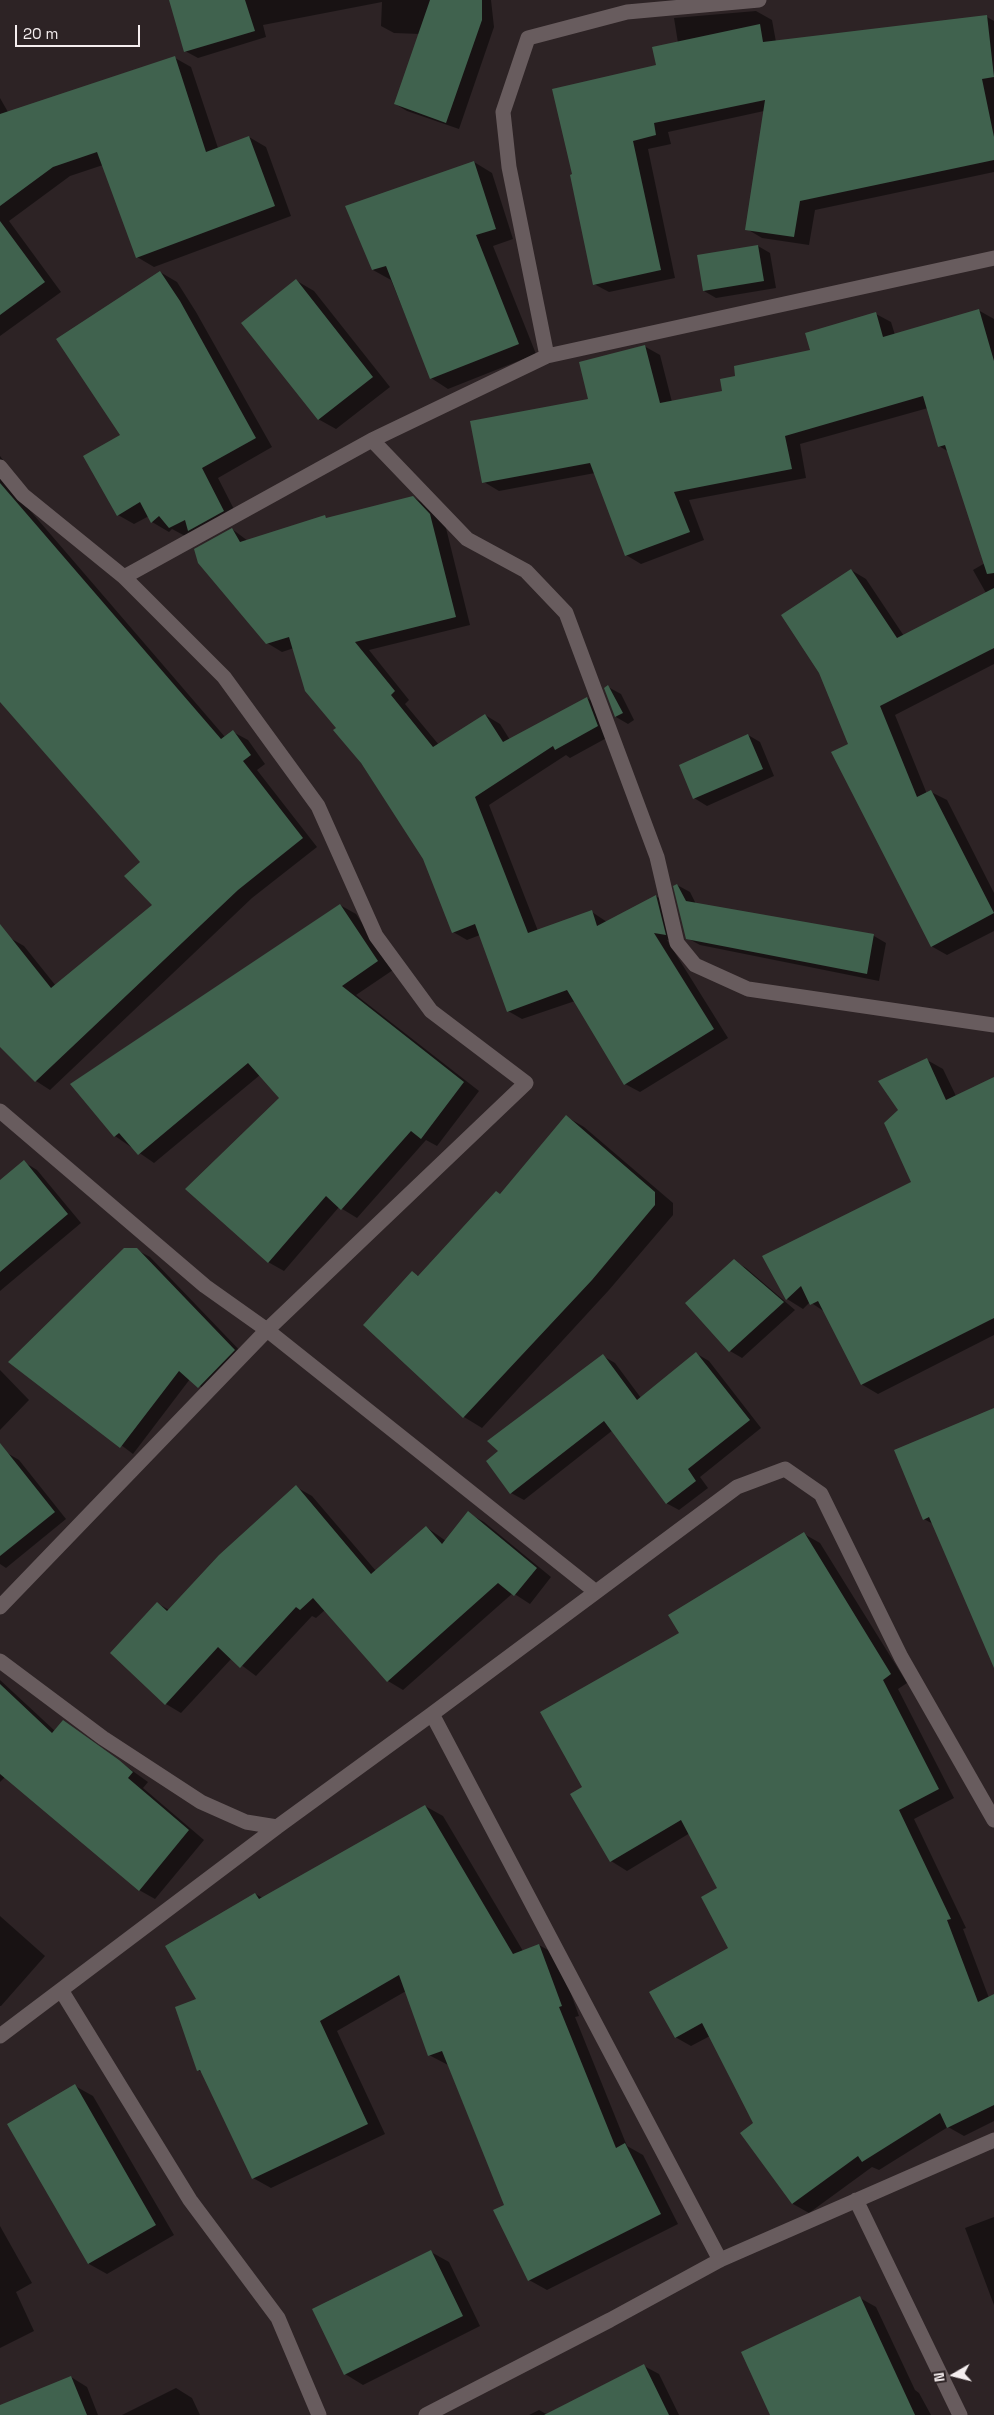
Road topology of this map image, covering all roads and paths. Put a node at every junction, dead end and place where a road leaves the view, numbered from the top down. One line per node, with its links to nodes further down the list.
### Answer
1 (759, 0): 3 (street)
2 (994, 258): 3 (street)
3 (547, 356): 4 (street)
4 (372, 440): 6 (street); 7 (street)
5 (0, 468): 6 (street)
6 (124, 577): 9 (street)
7 (994, 1025)
8 (0, 1111): 9 (street)
9 (267, 1330): 10 (street); 11 (street)
10 (596, 1592): 13 (street); 14 (street)
11 (0, 1606)
12 (0, 1661): 15 (street)
13 (432, 1714): 15 (street); 20 (street)
14 (994, 1820)
15 (277, 1827): 16 (street)
16 (61, 1990): 17 (street); 21 (street)
17 (0, 2036)
18 (994, 2140): 19 (street)
19 (856, 2200): 20 (street); 23 (street)
20 (720, 2260): 22 (street)
21 (318, 2415)
22 (426, 2415)
23 (960, 2415)

